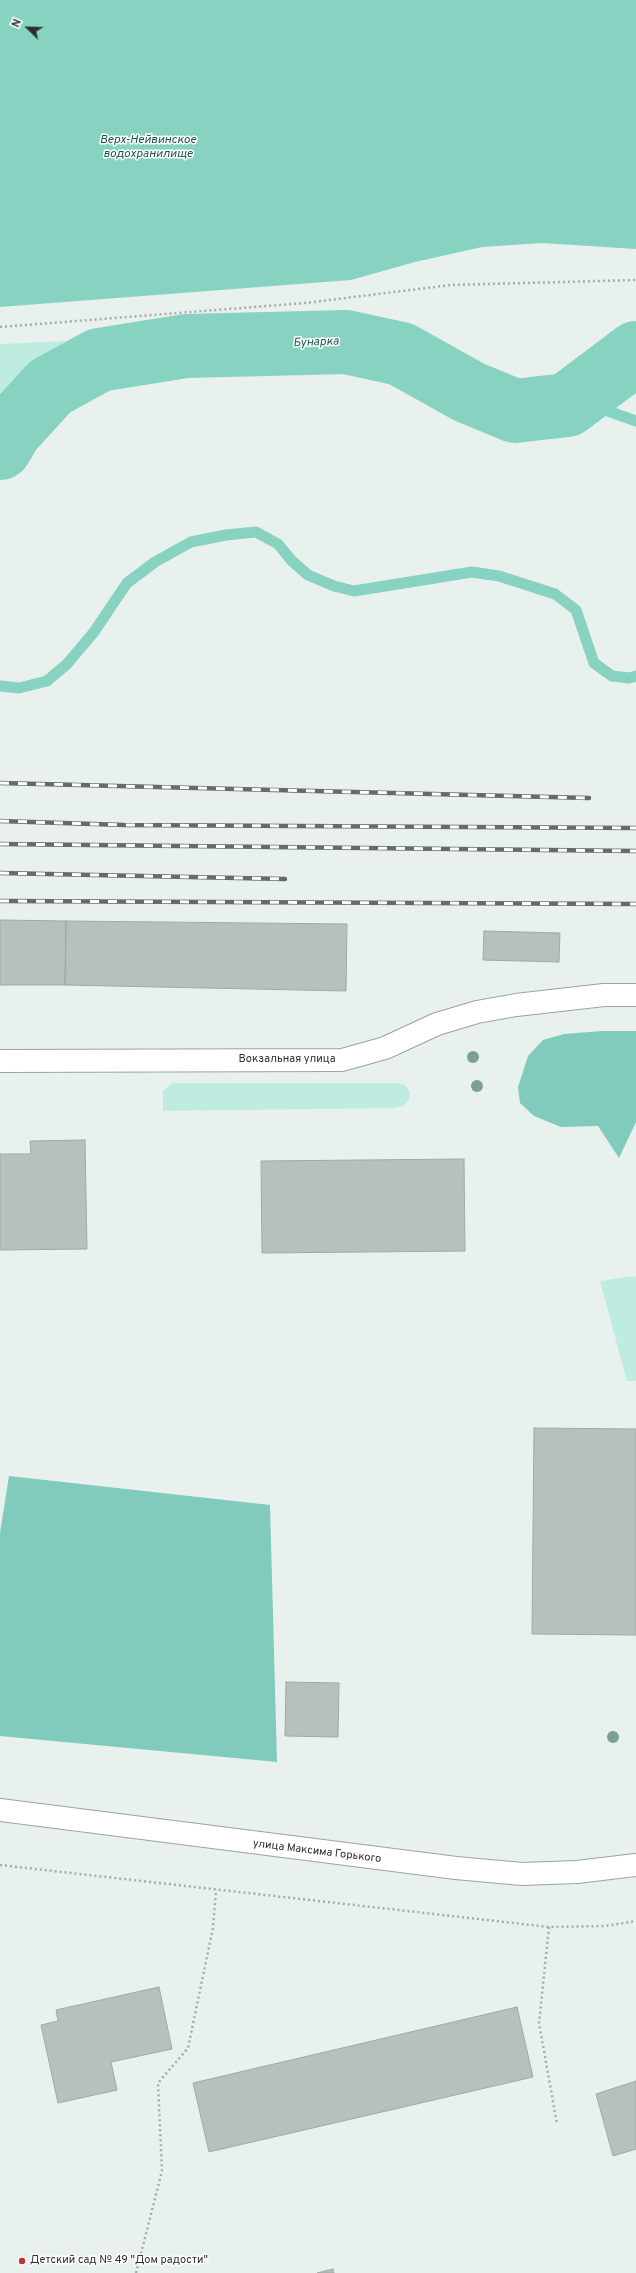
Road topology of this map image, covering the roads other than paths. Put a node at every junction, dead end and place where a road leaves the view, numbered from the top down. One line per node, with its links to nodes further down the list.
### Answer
1 (636, 994): 2 (street, Вокзальная улица)
2 (0, 1061)
3 (0, 1810): 4 (street, улица Максима Горького)
4 (636, 1865)

